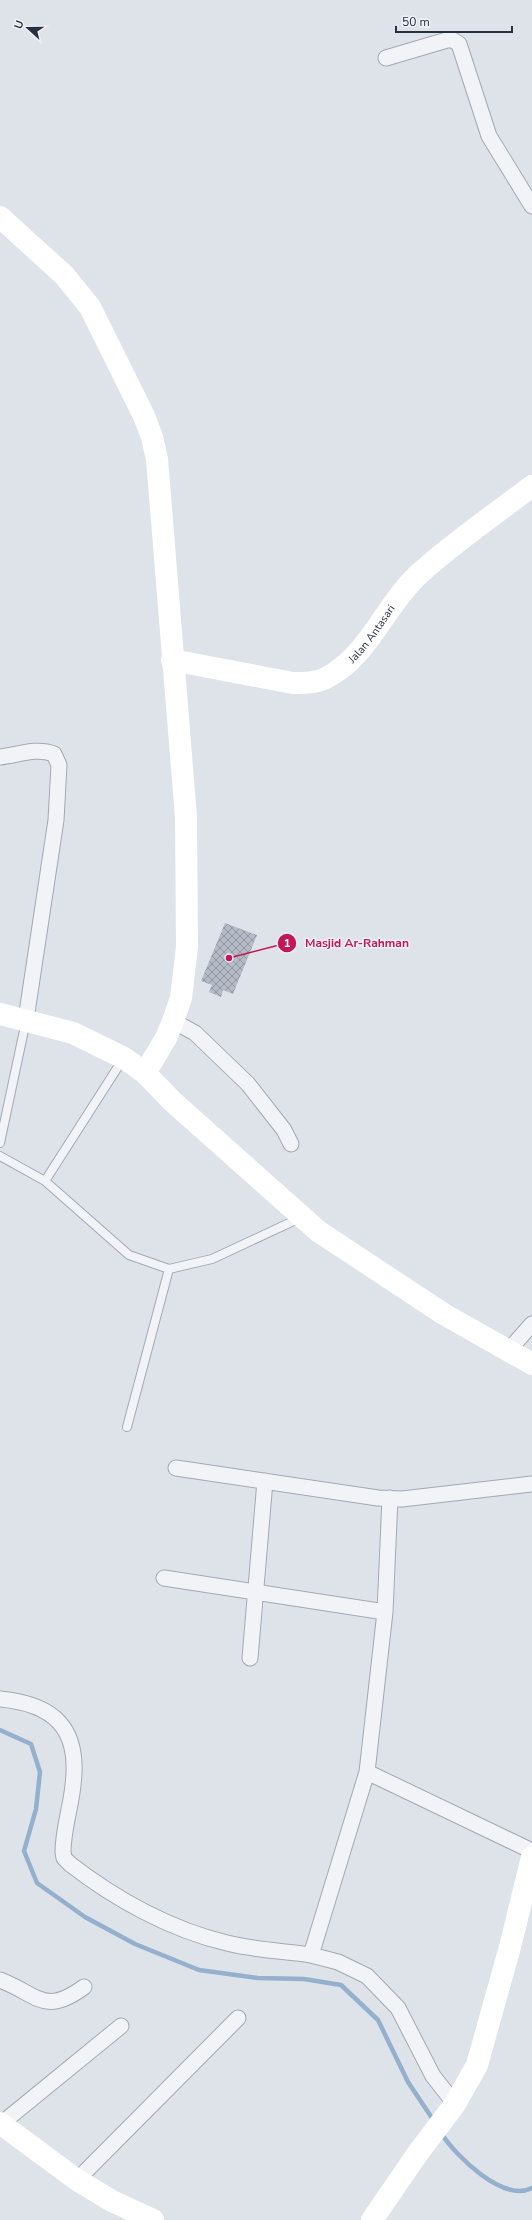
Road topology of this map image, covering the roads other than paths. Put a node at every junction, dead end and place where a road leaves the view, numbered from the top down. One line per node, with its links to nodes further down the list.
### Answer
1 (386, 58): 2 (street)
2 (532, 206)
3 (0, 217): 5 (street)
4 (532, 486): 5 (street, Jalan Antasari)
5 (172, 660): 9 (street)
6 (0, 757): 8 (street)
7 (0, 1014): 8 (street)
8 (26, 1019): 10 (street); 12 (lane)
9 (173, 1021): 11 (street); 13 (street)
10 (124, 1058): 11 (street); 15 (lane)
11 (145, 1073): 16 (street)
12 (0, 1143)
13 (291, 1144)
14 (0, 1156): 15 (lane)
15 (45, 1181): 17 (lane)
16 (301, 1217): 17 (lane); 19 (street)
17 (169, 1269): 21 (lane)
18 (532, 1324): 19 (street)
19 (508, 1351): 20 (street)
20 (532, 1364)
21 (127, 1427)
22 (176, 1468): 23 (street)
23 (265, 1481): 25 (street); 27 (street)
24 (532, 1484): 25 (street)
25 (390, 1498): 28 (street)
26 (164, 1578): 27 (street)
27 (255, 1592): 28 (street); 29 (street)
28 (385, 1612): 31 (street)
29 (250, 1658)
30 (0, 1699): 34 (street)
31 (367, 1772): 32 (street); 34 (street)
32 (532, 1851)
33 (532, 1857): 39 (street)
34 (311, 1955): 39 (street)
35 (0, 1980): 36 (street)
36 (84, 1987)
37 (238, 2018): 41 (street)
38 (121, 2026): 40 (street)
39 (451, 2109): 43 (street)
40 (0, 2123): 41 (street)
41 (77, 2180): 42 (street)
42 (153, 2220)
43 (372, 2220)

